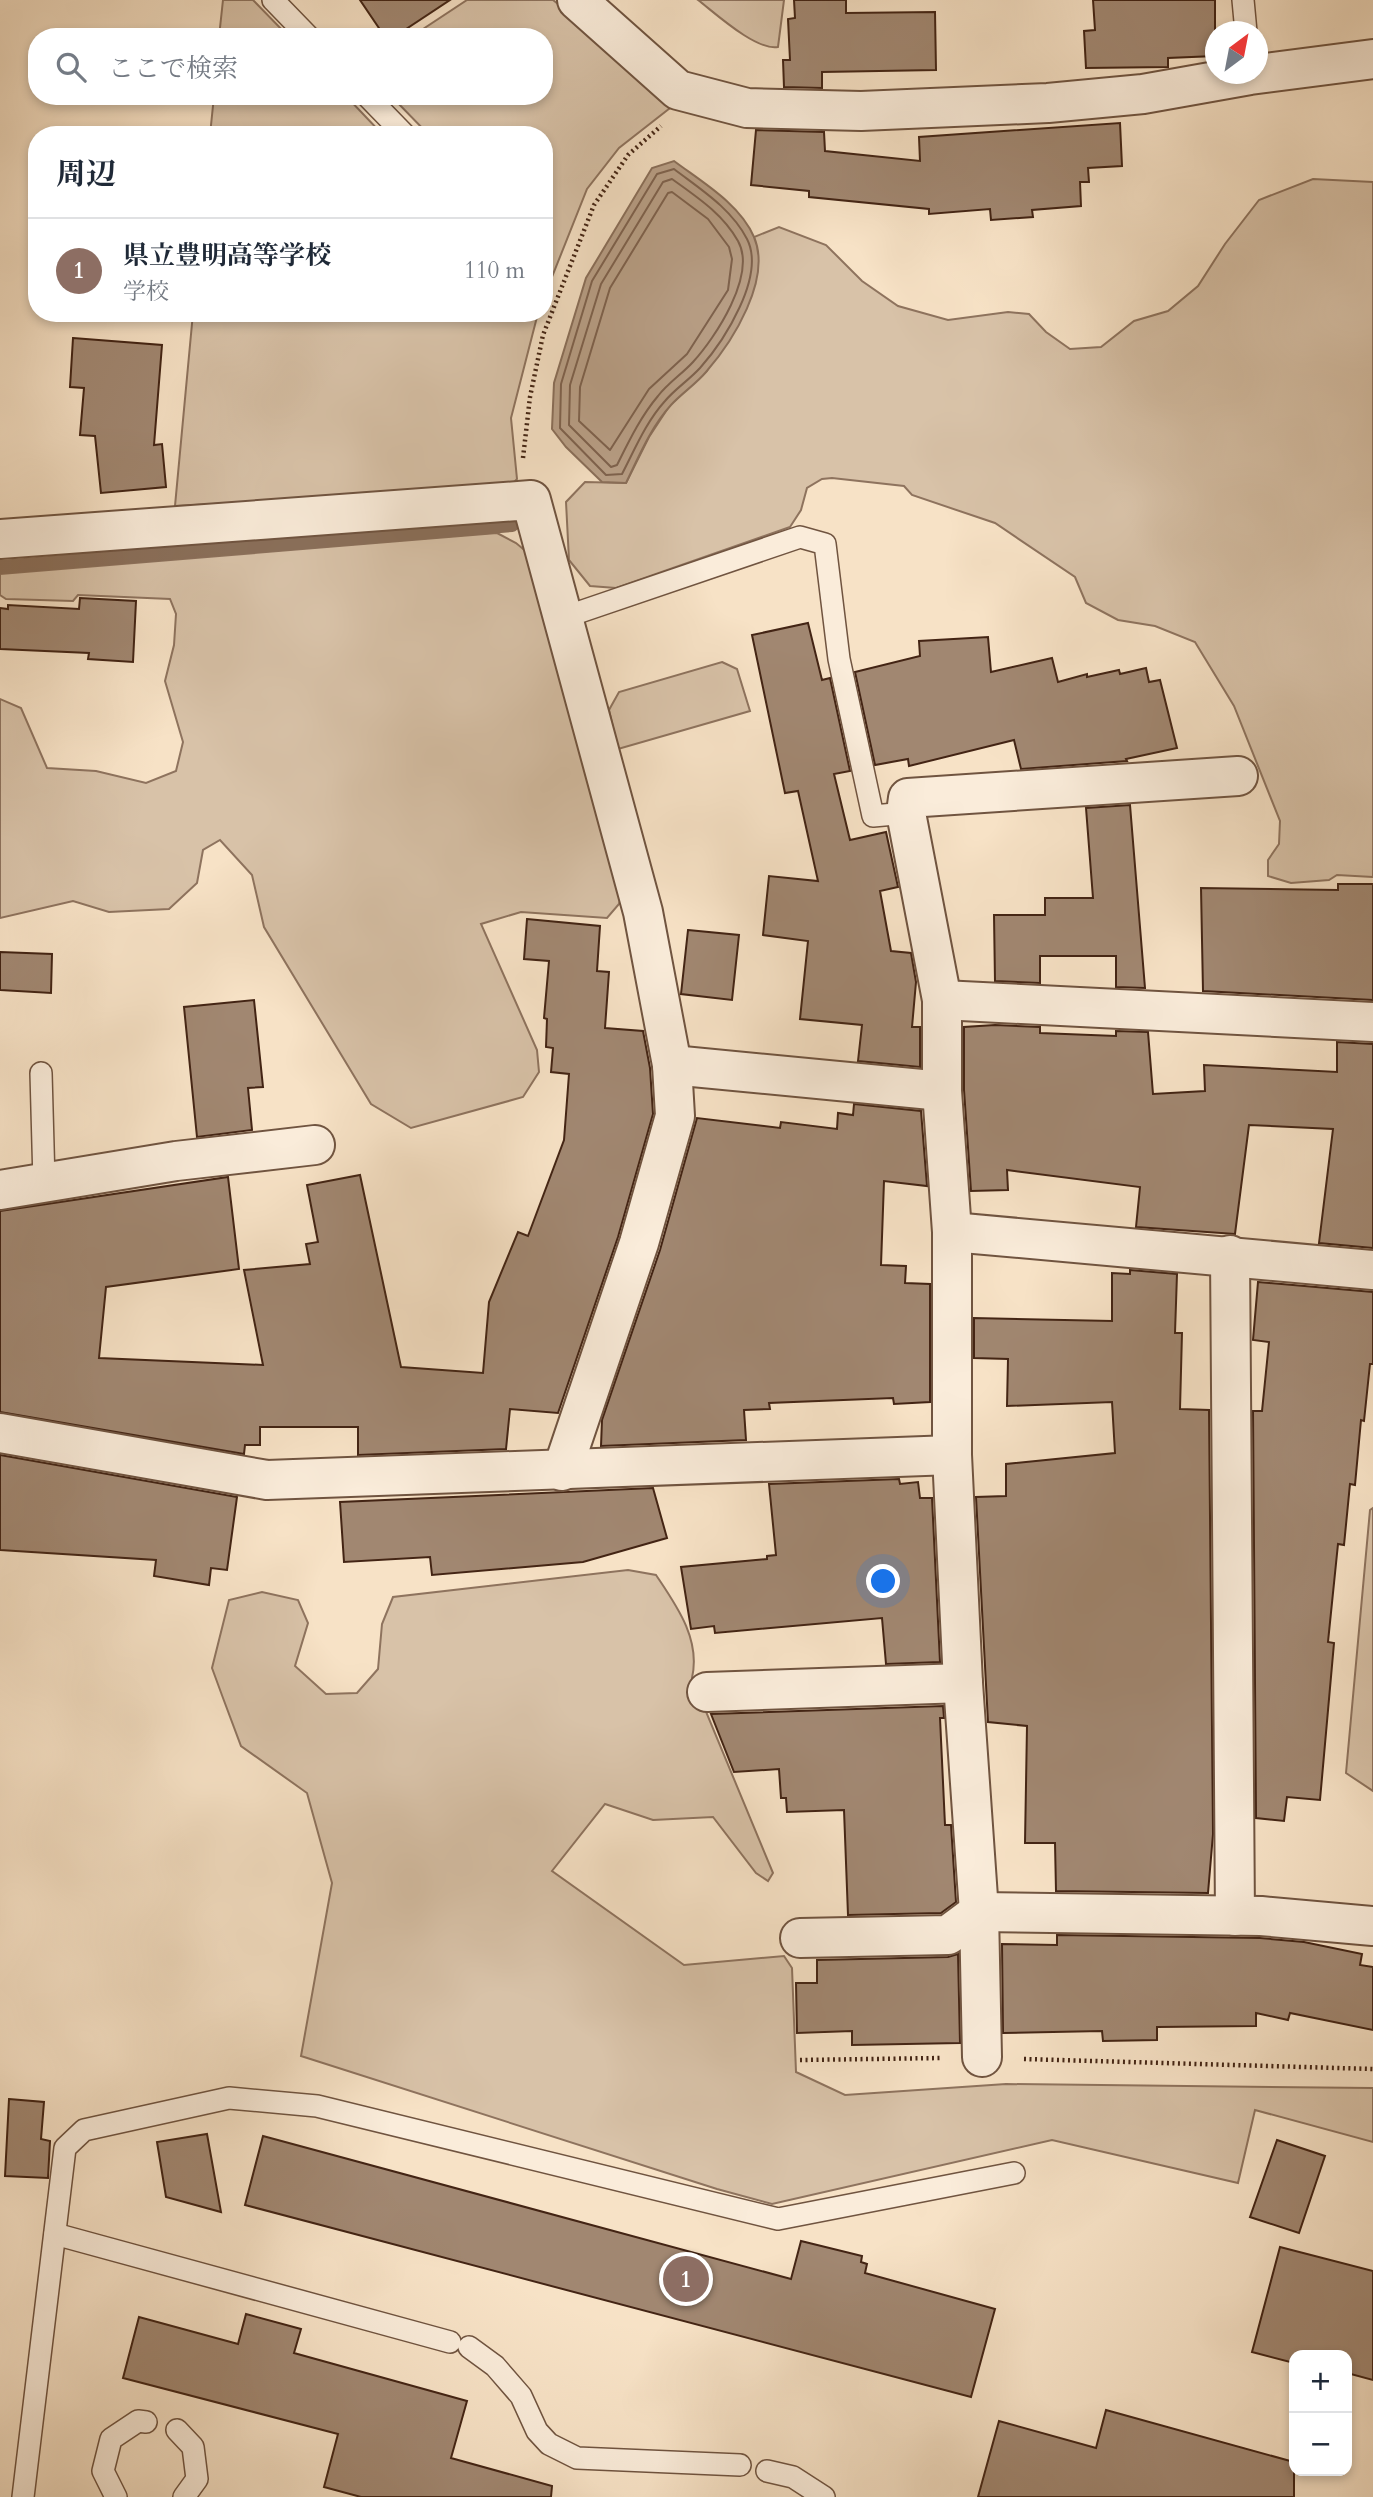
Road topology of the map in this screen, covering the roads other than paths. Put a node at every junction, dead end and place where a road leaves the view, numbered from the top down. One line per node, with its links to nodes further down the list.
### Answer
1 (273, 0): 5 (lane)
2 (577, 0): 8 (street)
3 (1242, 0): 4 (lane)
4 (1245, 21)
5 (300, 28)
6 (1373, 59): 7 (street)
7 (1268, 72)
8 (1205, 82)
9 (376, 105): 10 (lane)
10 (396, 126)
11 (0, 539): 12 (street)
12 (565, 617): 14 (lane); 17 (street)
13 (1238, 776): 14 (street)
14 (906, 813): 15 (street)
15 (942, 999): 16 (street); 19 (street)
16 (1373, 1022)
17 (672, 1065): 19 (street); 28 (street)
18 (41, 1073): 21 (lane)
19 (942, 1091): 23 (street)
20 (315, 1145): 21 (street)
21 (44, 1182): 22 (street)
22 (0, 1190)
23 (952, 1232): 24 (street); 27 (street)
24 (1230, 1255): 25 (street); 32 (street)
25 (1373, 1270)
26 (0, 1433): 28 (street)
27 (952, 1455): 28 (street); 29 (street)
28 (562, 1471)
29 (962, 1683): 30 (street); 31 (street)
30 (707, 1692)
31 (979, 1912): 32 (street); 34 (street); 35 (street)
32 (1235, 1916): 33 (street)
33 (1373, 1926)
34 (800, 1938)
35 (982, 2057)
36 (1014, 2173): 37 (lane)
37 (55, 2234): 40 (lane); 42 (lane)
38 (146, 2422): 43 (lane)
39 (177, 2430): 44 (lane)
40 (740, 2465)
41 (767, 2472): 45 (lane)
42 (23, 2497)
43 (116, 2497)
44 (184, 2497)
45 (824, 2497)

